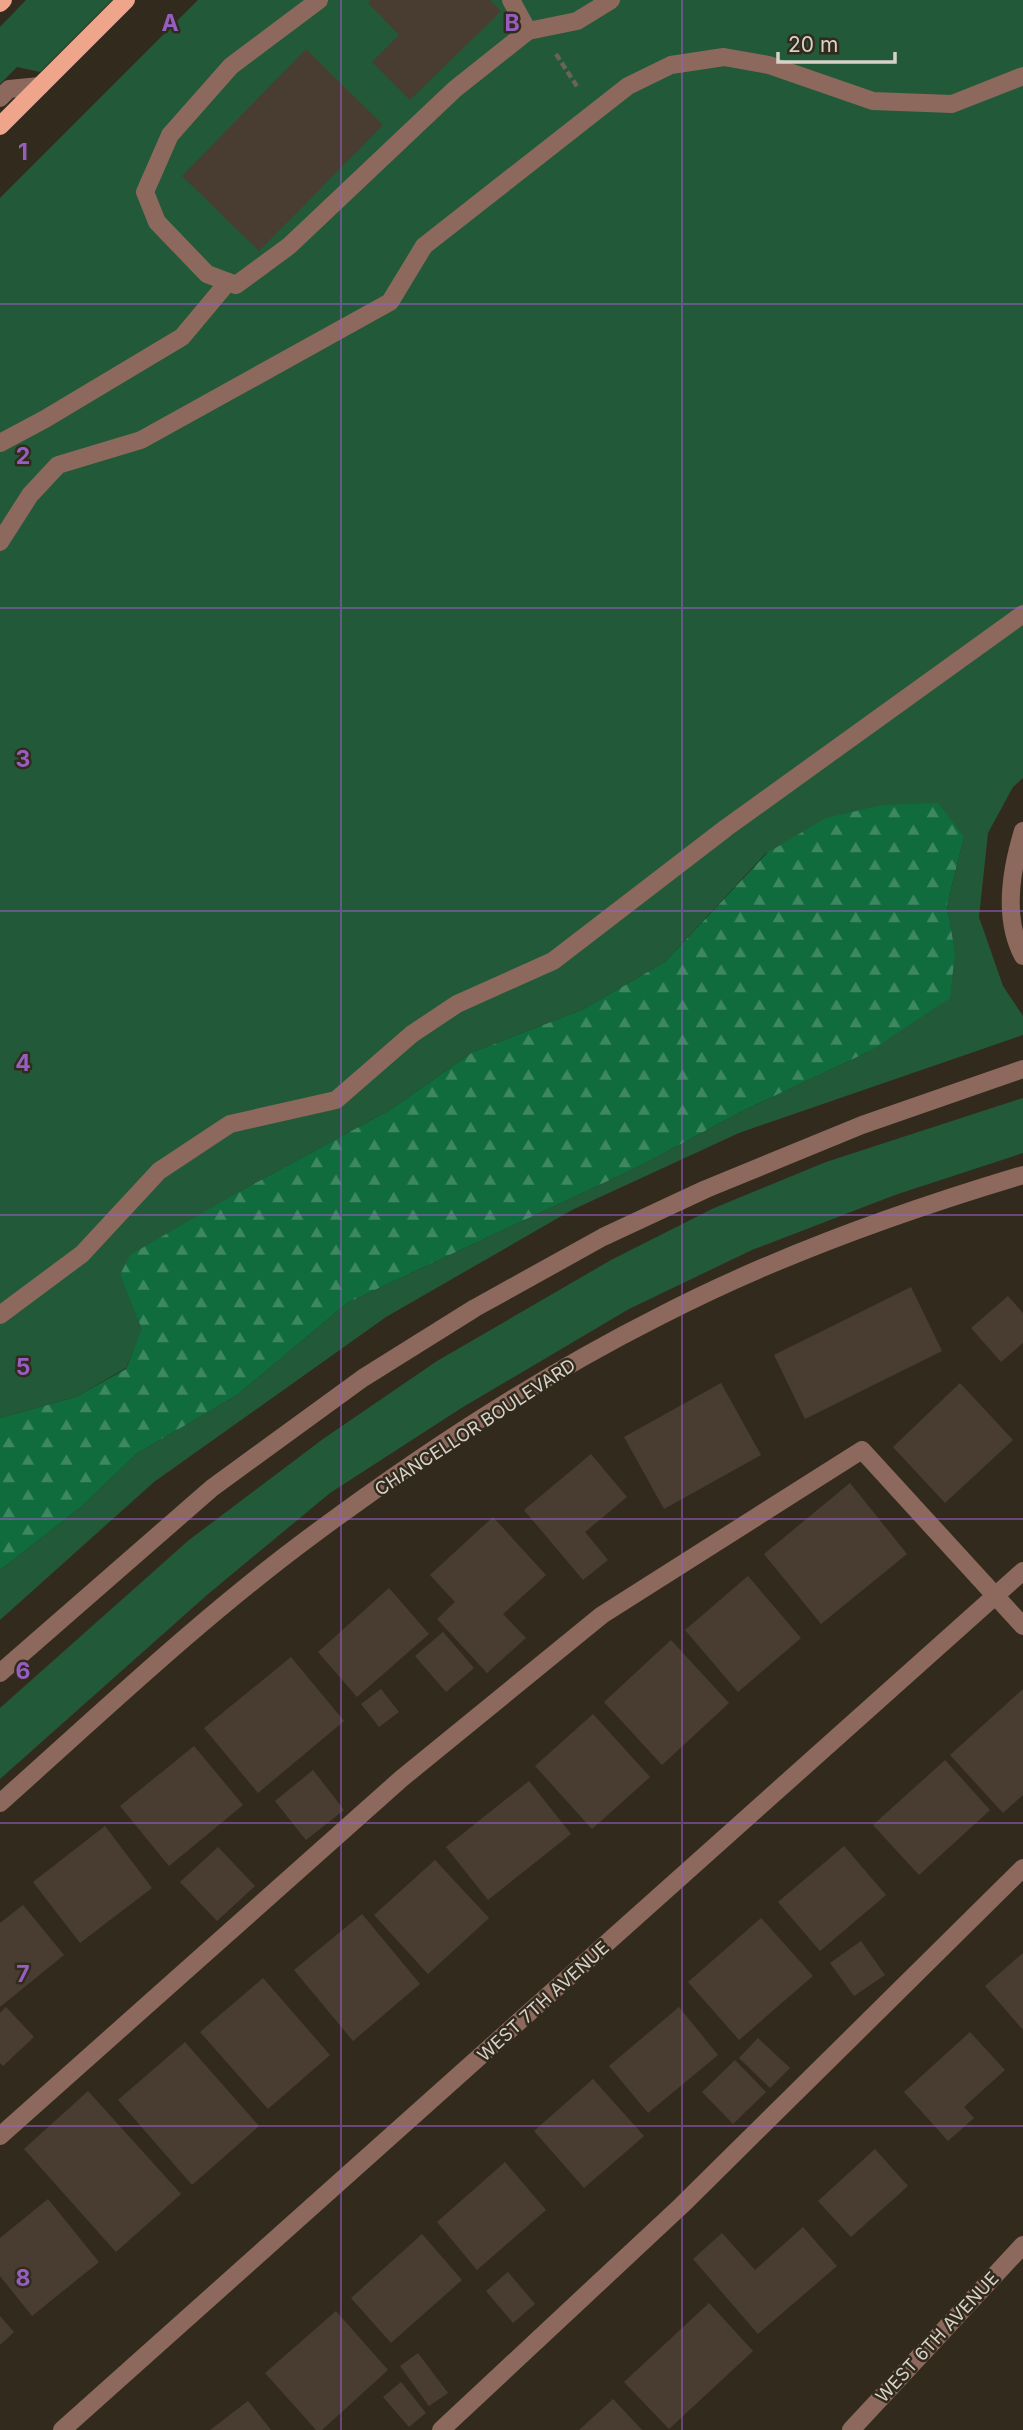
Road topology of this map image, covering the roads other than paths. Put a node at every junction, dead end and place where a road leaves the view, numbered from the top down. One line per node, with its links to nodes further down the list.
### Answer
1 (126, 0): 7 (main road)
2 (319, 0): 10 (street)
3 (511, 0): 5 (street)
4 (611, 0): 5 (street)
5 (536, 30): 10 (street)
6 (1023, 76): 12 (street)
7 (40, 86): 8 (street); 9 (main road)
8 (0, 98)
9 (0, 126)
10 (228, 282): 11 (street)
11 (0, 443)
12 (0, 542)
13 (1023, 614): 18 (street)
14 (1023, 831): 15 (street)
15 (1023, 956)
16 (1023, 1069): 22 (street)
17 (1023, 1175): 23 (street, CHANCELLOR BOULEVARD)
18 (0, 1315)
19 (1023, 1572): 20 (street, WEST 7TH AVENUE)
20 (997, 1595): 21 (street); 25 (street); 27 (street, WEST 7TH AVENUE)
21 (1023, 1626)
22 (0, 1673)
23 (0, 1803)
24 (1023, 1868): 28 (street)
25 (0, 2136)
26 (1023, 2245): 29 (street, WEST 6TH AVENUE)
27 (62, 2430)
28 (441, 2430)
29 (851, 2430)

